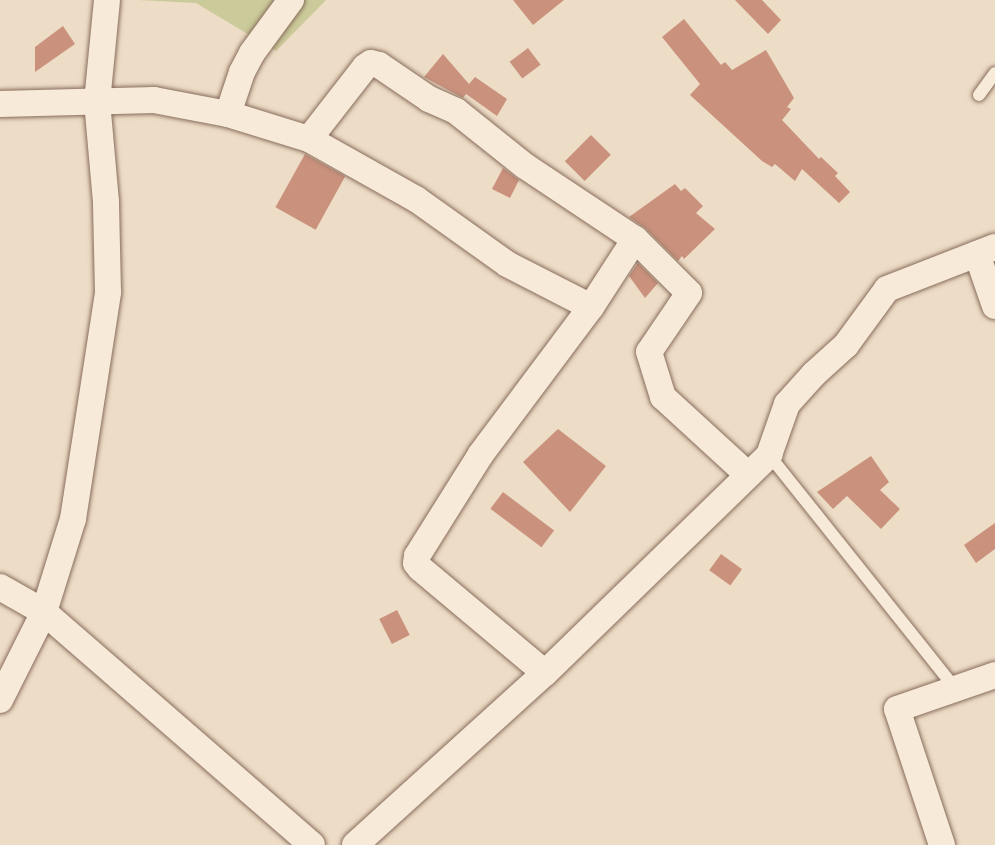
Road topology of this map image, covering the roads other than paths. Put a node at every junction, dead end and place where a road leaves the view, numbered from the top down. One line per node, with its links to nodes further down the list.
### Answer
1 (107, 0): 5 (street)
2 (291, 0): 7 (street)
3 (995, 73): 4 (lane)
4 (979, 95)
5 (97, 102): 6 (street); 7 (street); 16 (street)
6 (0, 104)
7 (228, 114): 8 (street)
8 (309, 139): 9 (street); 12 (street)
9 (635, 239): 12 (street); 14 (street)
10 (986, 251): 11 (street); 13 (street)
11 (995, 306)
12 (591, 307): 17 (street)
13 (769, 455): 14 (street); 19 (lane)
14 (748, 475): 17 (street)
15 (0, 587): 16 (street)
16 (44, 612): 20 (street); 21 (street)
17 (545, 672): 22 (street)
18 (995, 675): 19 (street)
19 (956, 689): 23 (street)
20 (0, 700)
21 (312, 845)
22 (356, 845)
23 (942, 845)

